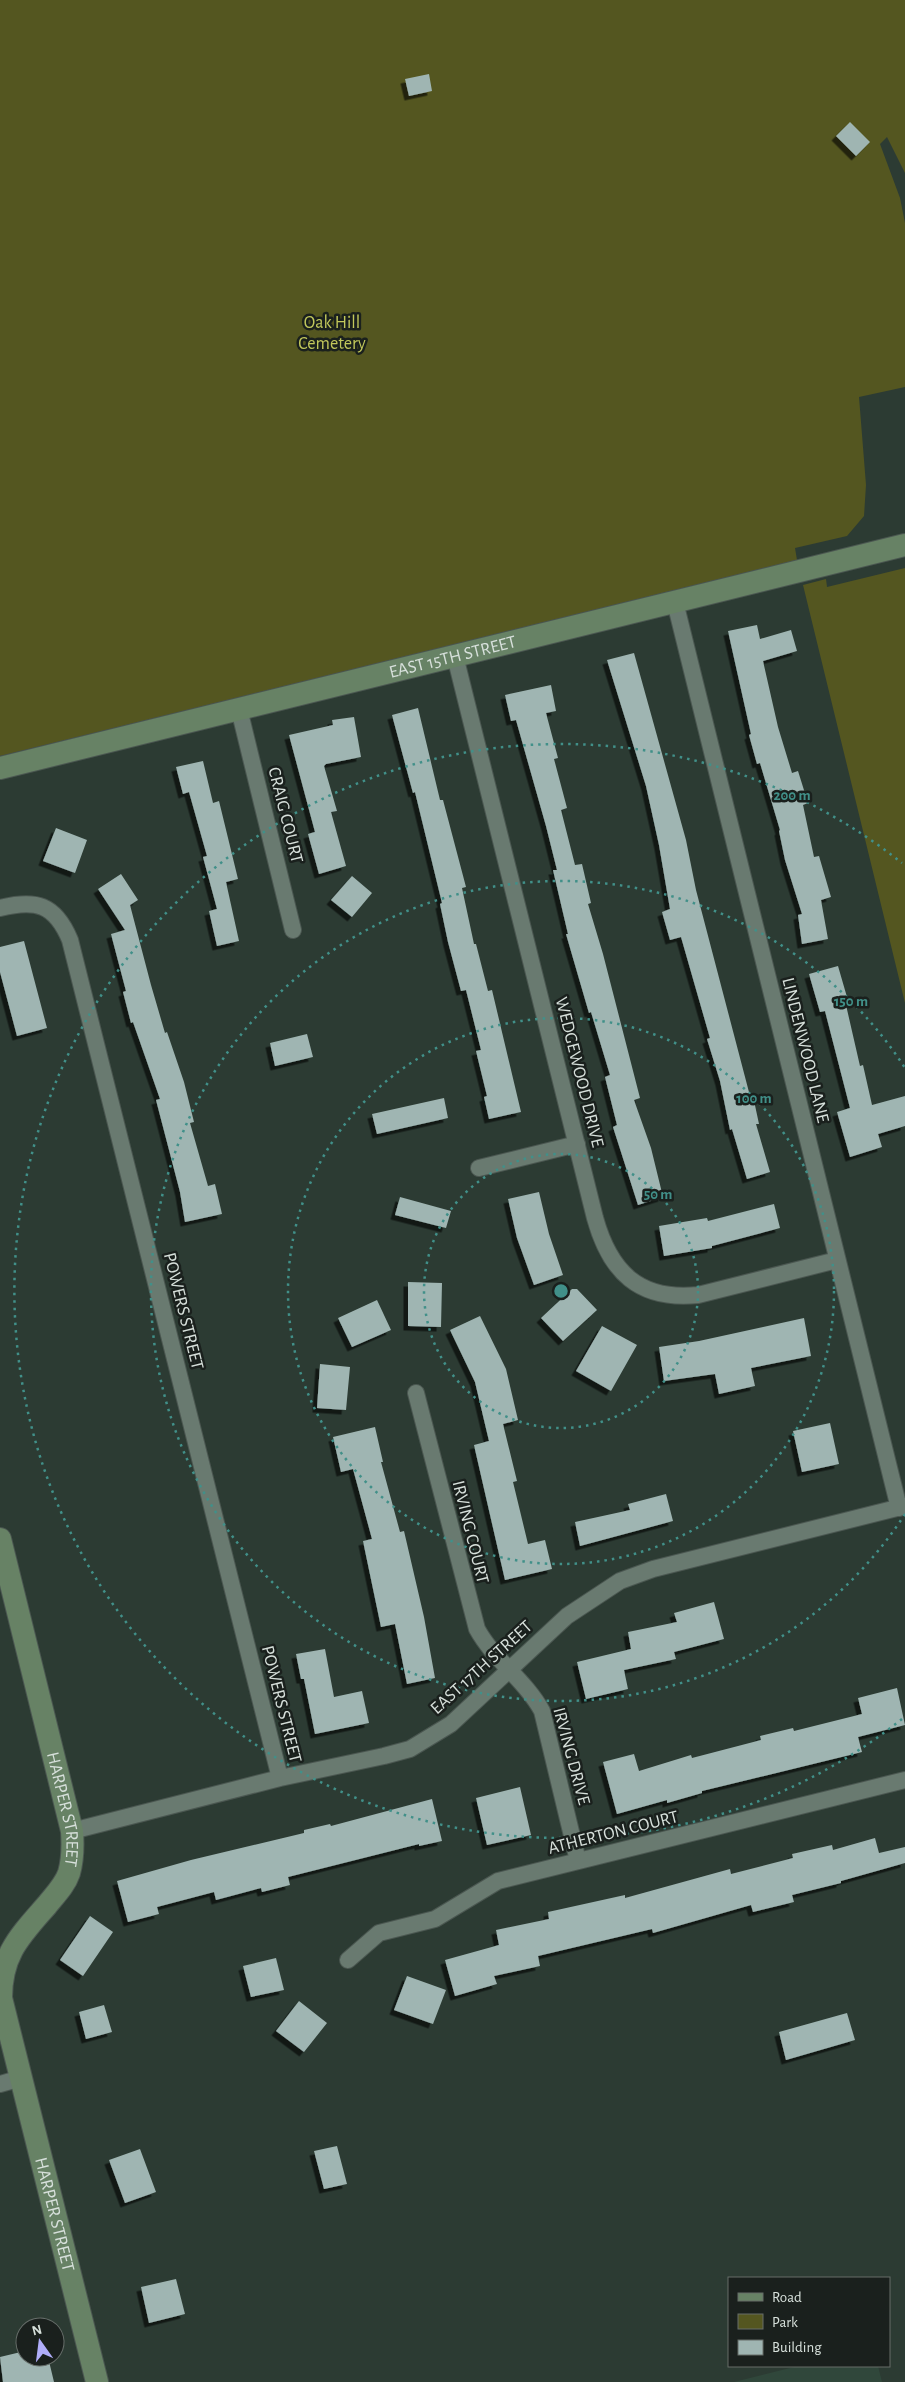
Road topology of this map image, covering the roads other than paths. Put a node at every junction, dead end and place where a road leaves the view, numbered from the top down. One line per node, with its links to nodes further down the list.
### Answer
1 (905, 545): 2 (main road, EAST 15TH STREET)
2 (675, 602): 3 (main road, EAST 15TH STREET); 10 (street, LINDENWOOD LANE)
3 (455, 656): 4 (main road, EAST 15TH STREET); 8 (street, WEDGEWOOD DRIVE)
4 (239, 709): 5 (main road, EAST 15TH STREET); 7 (street, CRAIG COURT)
5 (0, 768)
6 (0, 908): 15 (street, POWERS STREET)
7 (294, 930)
8 (577, 1144): 9 (street); 10 (street, WEDGEWOOD DRIVE)
9 (479, 1168)
10 (837, 1260): 12 (street, LINDENWOOD LANE)
11 (416, 1393): 14 (street, IRVING COURT)
12 (902, 1507): 14 (street, EAST 17TH STREET)
13 (0, 1539): 17 (main road, HARPER STREET)
14 (510, 1669): 15 (street, EAST 17TH STREET); 18 (street, IRVING DRIVE)
15 (280, 1778): 17 (street, EAST 17TH STREET)
16 (905, 1780): 18 (street, ATHERTON COURT)
17 (72, 1831): 20 (main road, HARPER STREET)
18 (578, 1861): 19 (street, ATHERTON COURT)
19 (348, 1960)
20 (11, 2081): 21 (main road, HARPER STREET)
21 (97, 2382)

